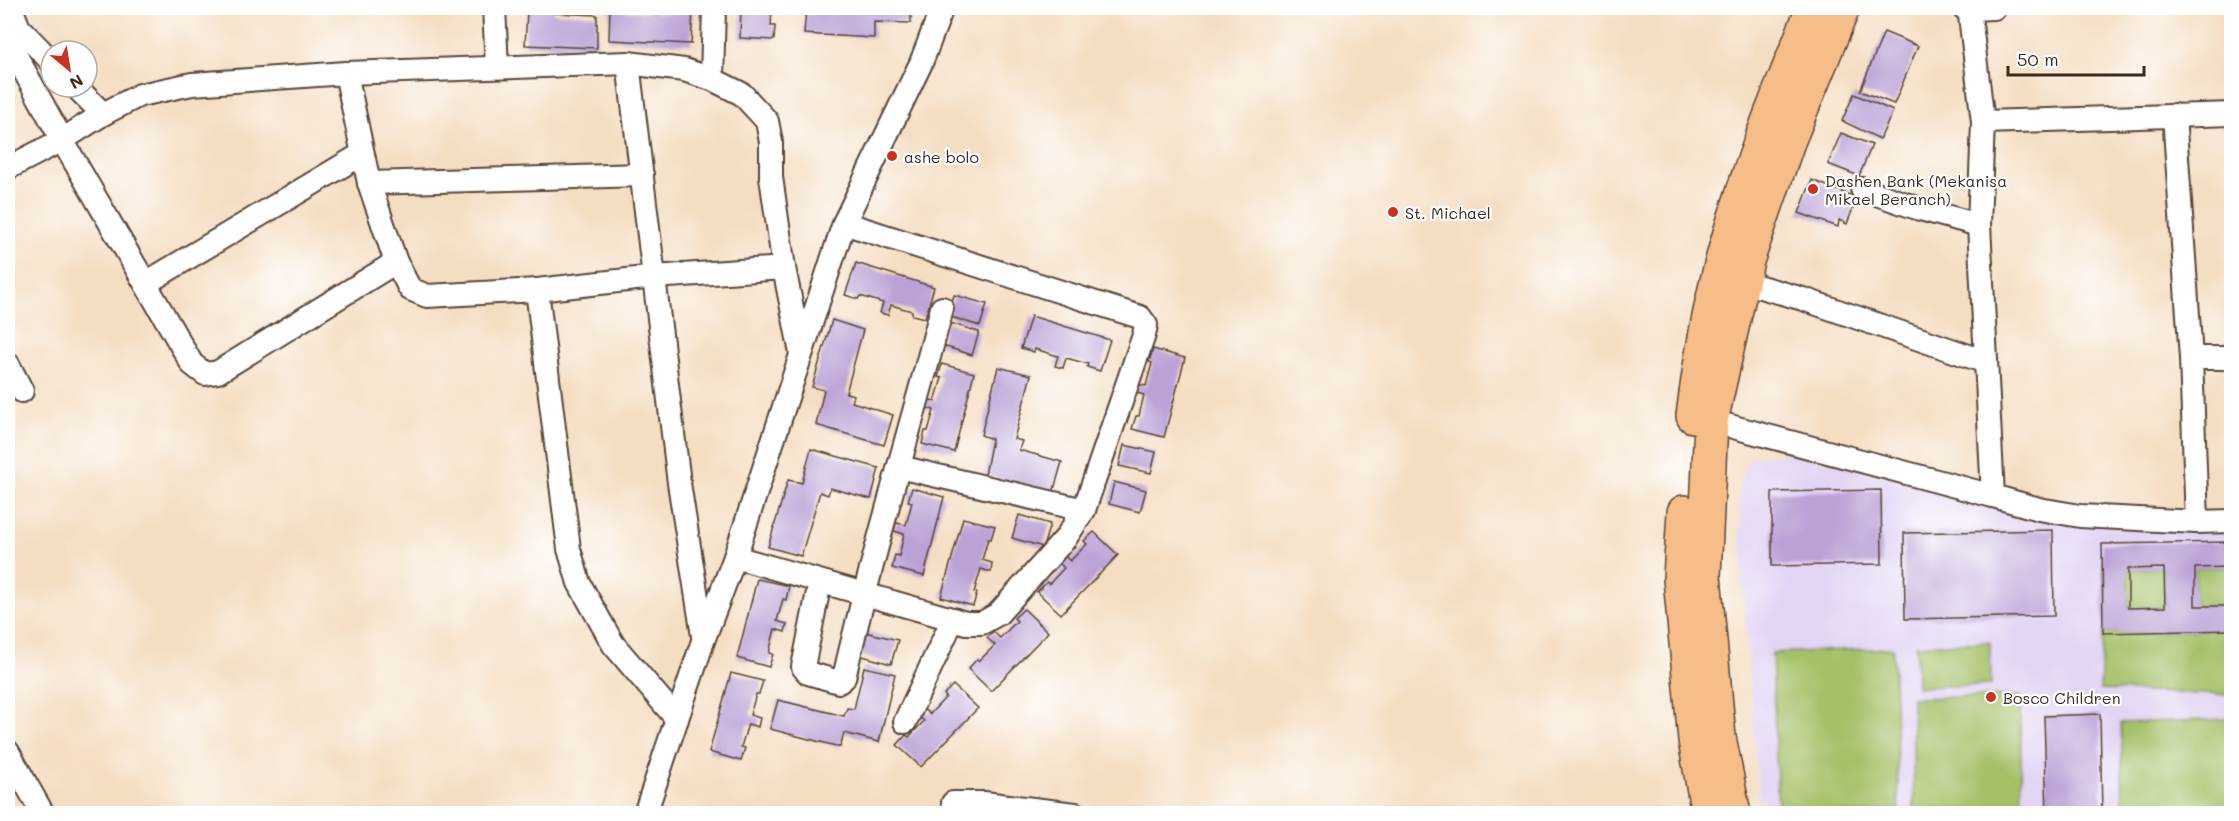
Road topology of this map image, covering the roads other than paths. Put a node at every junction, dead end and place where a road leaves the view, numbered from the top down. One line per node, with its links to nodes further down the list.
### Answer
1 (494, 8): 11 (street)
2 (714, 8): 13 (street)
3 (942, 8): 25 (street)
4 (1813, 8): 34 (main road)
5 (1843, 8): 30 (main road)
6 (1967, 8): 7 (street); 18 (street)
7 (1994, 8)
8 (11, 28): 9 (street); 19 (street)
9 (39, 51)
10 (628, 63): 11 (street); 13 (street); 22 (street)
11 (496, 67): 12 (street)
12 (346, 72): 15 (street); 20 (street)
13 (712, 79): 28 (street)
14 (88, 99): 15 (street)
15 (103, 114): 19 (street)
16 (2232, 114): 17 (street)
17 (2174, 115): 18 (street); 36 (street)
18 (1983, 122): 26 (street)
19 (62, 140): 21 (street); 31 (street)
20 (362, 154): 23 (street); 31 (street)
21 (8, 168)
22 (642, 175): 23 (street); 29 (street)
23 (369, 183): 27 (street)
24 (1862, 189): 26 (street)
25 (844, 223): 35 (street); 44 (street)
26 (1979, 225): 38 (street)
27 (396, 262): 31 (street); 32 (street)
28 (784, 268): 29 (street); 35 (street)
29 (654, 277): 32 (street); 51 (street)
30 (1743, 282): 34 (main road); 38 (street)
31 (146, 283)
32 (537, 290): 52 (street)
33 (942, 308): 42 (street)
34 (1714, 352): 41 (main road); 59 (main road)
35 (801, 353): 47 (street)
36 (2191, 358): 37 (street); 46 (street)
37 (2232, 358)
38 (1986, 362): 43 (street)
39 (8, 364): 40 (street)
40 (22, 391)
41 (1711, 421): 43 (street); 60 (main road)
42 (899, 467): 44 (street); 49 (street)
43 (1993, 496): 46 (street)
44 (1084, 510): 50 (street)
45 (2232, 521): 46 (street)
46 (2197, 522)
47 (735, 557): 48 (street); 51 (street)
48 (820, 582): 49 (street); 49 (street)
49 (863, 594): 50 (street)
50 (953, 619): 53 (street)
51 (704, 638): 52 (street)
52 (677, 719): 57 (street)
53 (904, 722)
54 (8, 757): 56 (street)
55 (953, 803): 58 (street)
56 (43, 813)
57 (645, 813)
58 (1075, 813)
59 (1708, 813)
60 (1734, 813)

